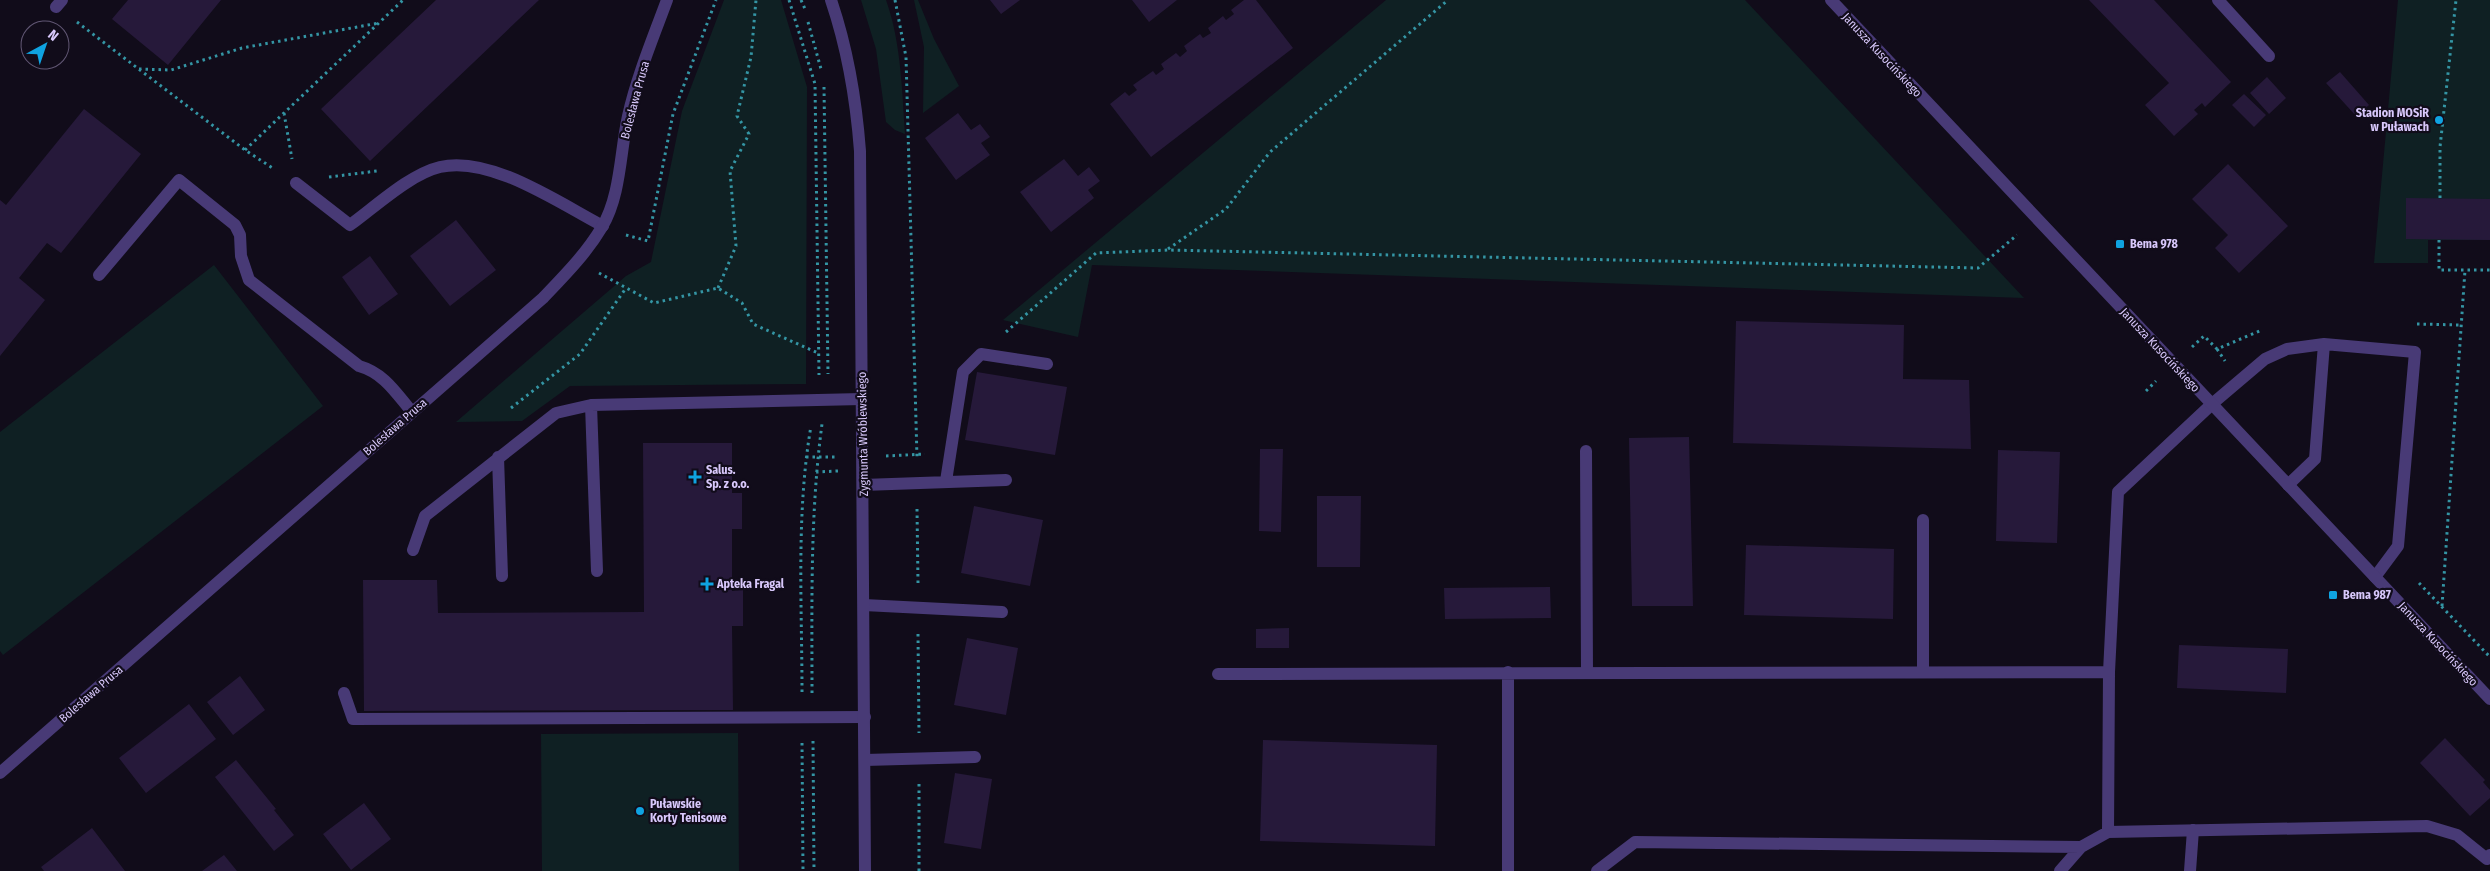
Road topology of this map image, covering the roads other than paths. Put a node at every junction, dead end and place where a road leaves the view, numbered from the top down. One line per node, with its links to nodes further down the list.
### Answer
1 (667, 0): 7 (street, Bolesława Prusa)
2 (831, 0): 11 (street, Zygmunta Wróblewskiego)
3 (1831, 0): 12 (street, Janusza Kusocińskiego)
4 (2218, 0): 5 (street)
5 (2269, 56)
6 (296, 183): 7 (street)
7 (602, 226): 14 (street, Bolesława Prusa)
8 (99, 275): 14 (street)
9 (2324, 344): 12 (street); 20 (street); 25 (street)
10 (1047, 364): 18 (street)
11 (862, 399): 13 (street); 19 (street, Zygmunta Wróblewskiego)
12 (2212, 404): 20 (street, Janusza Kusocińskiego); 31 (street)
13 (591, 405): 16 (street); 23 (street)
14 (412, 412): 38 (street, Bolesława Prusa)
15 (1586, 451): 29 (street)
16 (498, 457): 22 (street); 24 (street)
17 (1006, 480): 18 (street)
18 (946, 481): 19 (street)
19 (863, 485): 26 (street, Zygmunta Wróblewskiego)
20 (2288, 485): 25 (street, Janusza Kusocińskiego)
21 (1923, 520): 30 (street)
22 (413, 550)
23 (597, 571)
24 (502, 576)
25 (2375, 577): 34 (street, Janusza Kusocińskiego)
26 (864, 605): 27 (street); 35 (street, Zygmunta Wróblewskiego)
27 (1002, 612)
28 (1508, 672): 29 (street); 32 (street); 44 (street)
29 (1587, 672): 30 (street)
30 (1923, 672): 31 (street)
31 (2109, 672): 40 (street)
32 (1218, 674)
33 (344, 693): 35 (street)
34 (2490, 699)
35 (865, 717): 37 (street, Zygmunta Wróblewskiego)
36 (975, 756): 37 (street)
37 (865, 760): 43 (street, Zygmunta Wróblewskiego)
38 (0, 773)
39 (2193, 830): 40 (street); 42 (street); 47 (street)
40 (2108, 832): 41 (street)
41 (2081, 847): 45 (street); 46 (street)
42 (2489, 859)
43 (865, 871)
44 (1508, 871)
45 (1597, 871)
46 (2060, 871)
47 (2190, 871)

